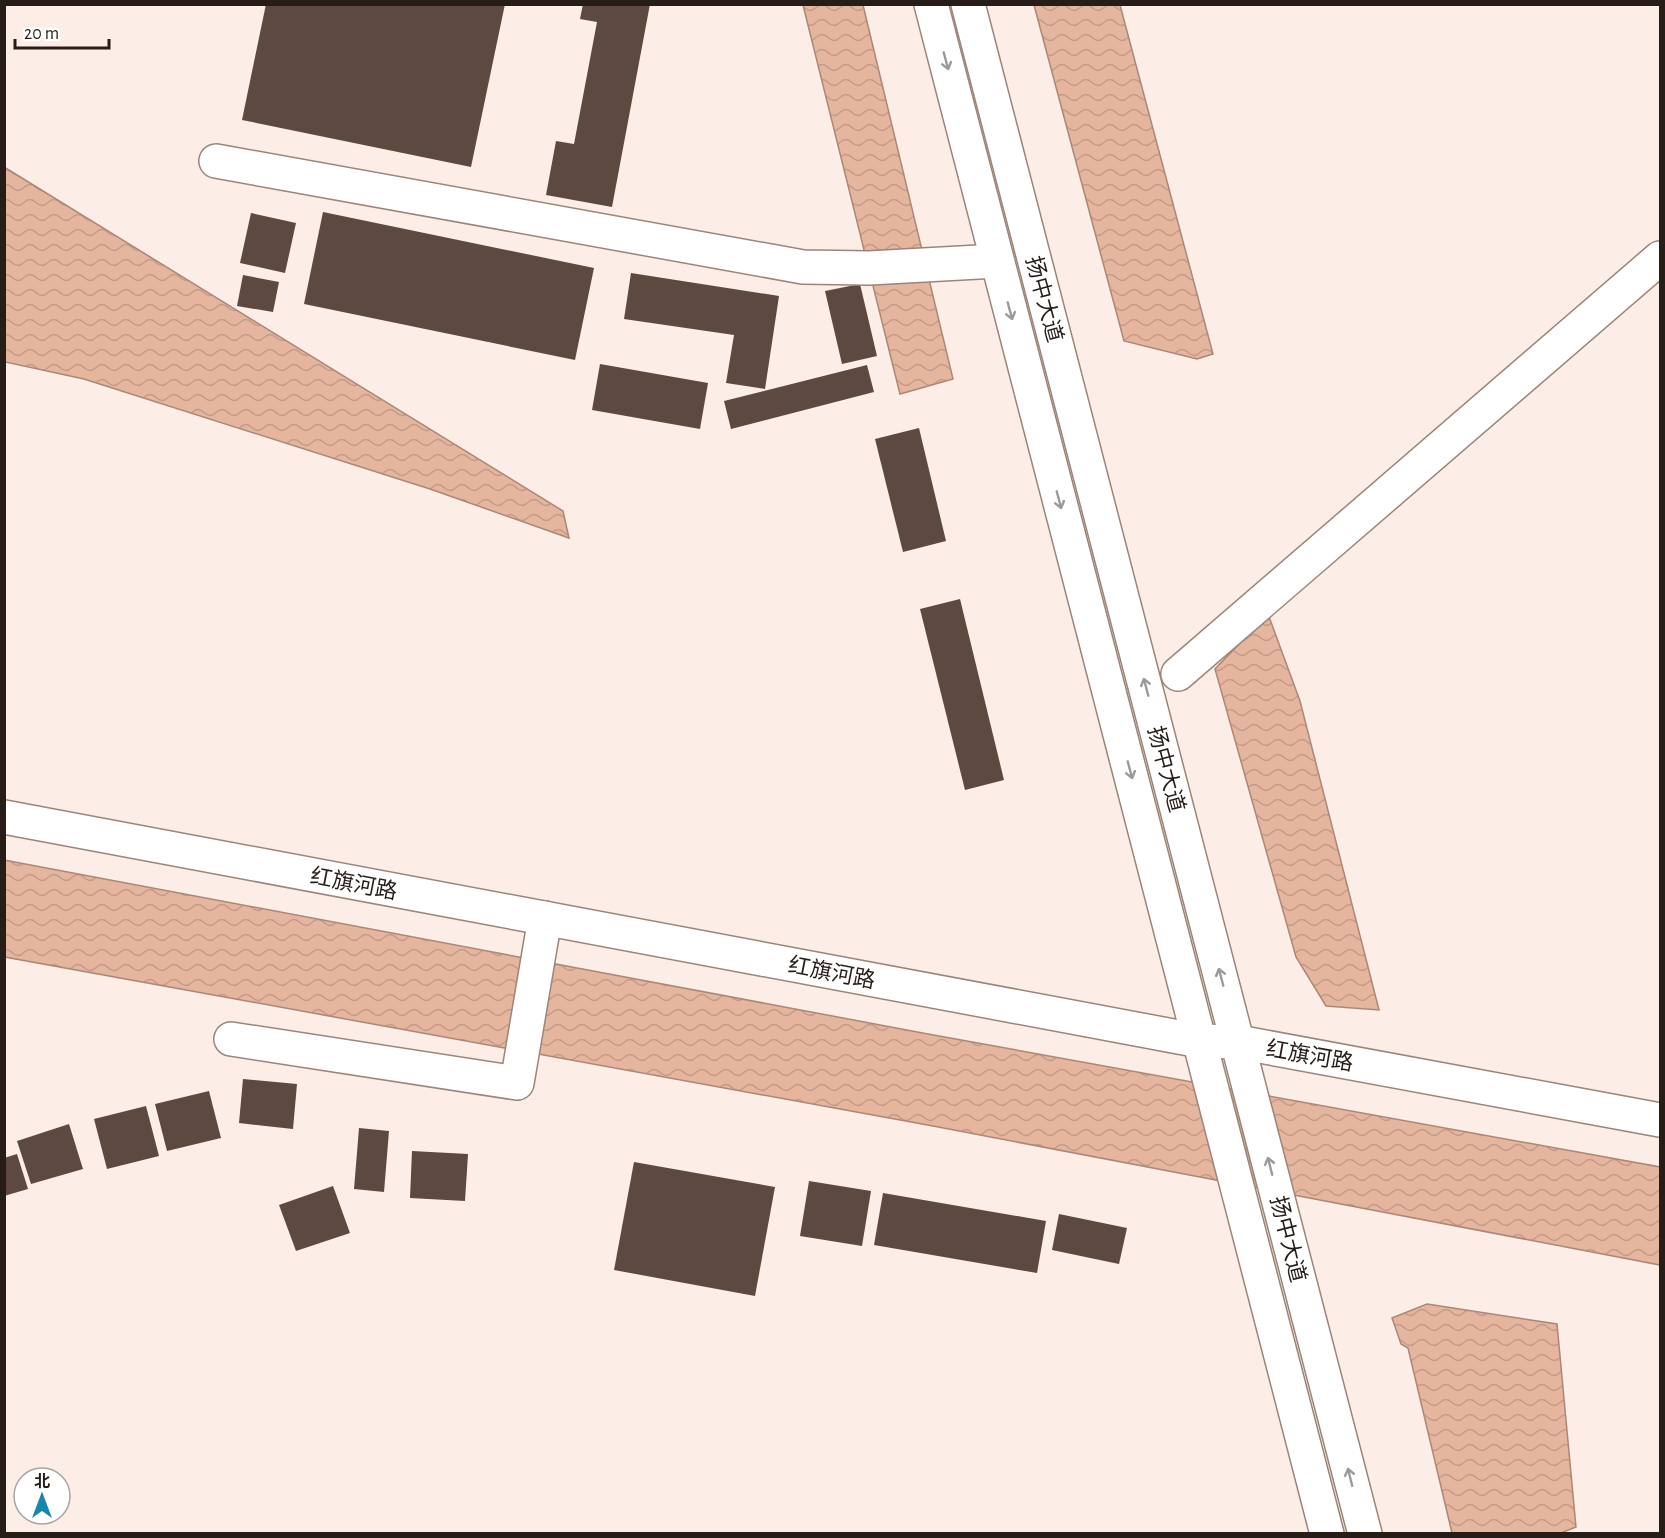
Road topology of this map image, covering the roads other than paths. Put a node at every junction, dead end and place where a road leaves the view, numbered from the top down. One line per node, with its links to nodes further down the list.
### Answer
1 (931, 4): 5 (main road, 扬中大道, one-way to 5)
2 (968, 4): 11 (main road, 扬中大道, one-way to 2)
3 (216, 161): 5 (main road)
4 (1660, 258): 6 (main road)
5 (997, 261): 10 (main road, 扬中大道, one-way to 10)
6 (1178, 674)
7 (4, 817): 8 (main road, 红旗河路)
8 (545, 918): 9 (main road); 10 (main road, 红旗河路)
9 (231, 1039)
10 (1200, 1041): 11 (main road, 红旗河路); 13 (main road, 扬中大道)
11 (1238, 1042): 12 (main road, 红旗河路); 14 (main road, 扬中大道, one-way to 11)
12 (1660, 1120)
13 (1327, 1533)
14 (1365, 1533)

